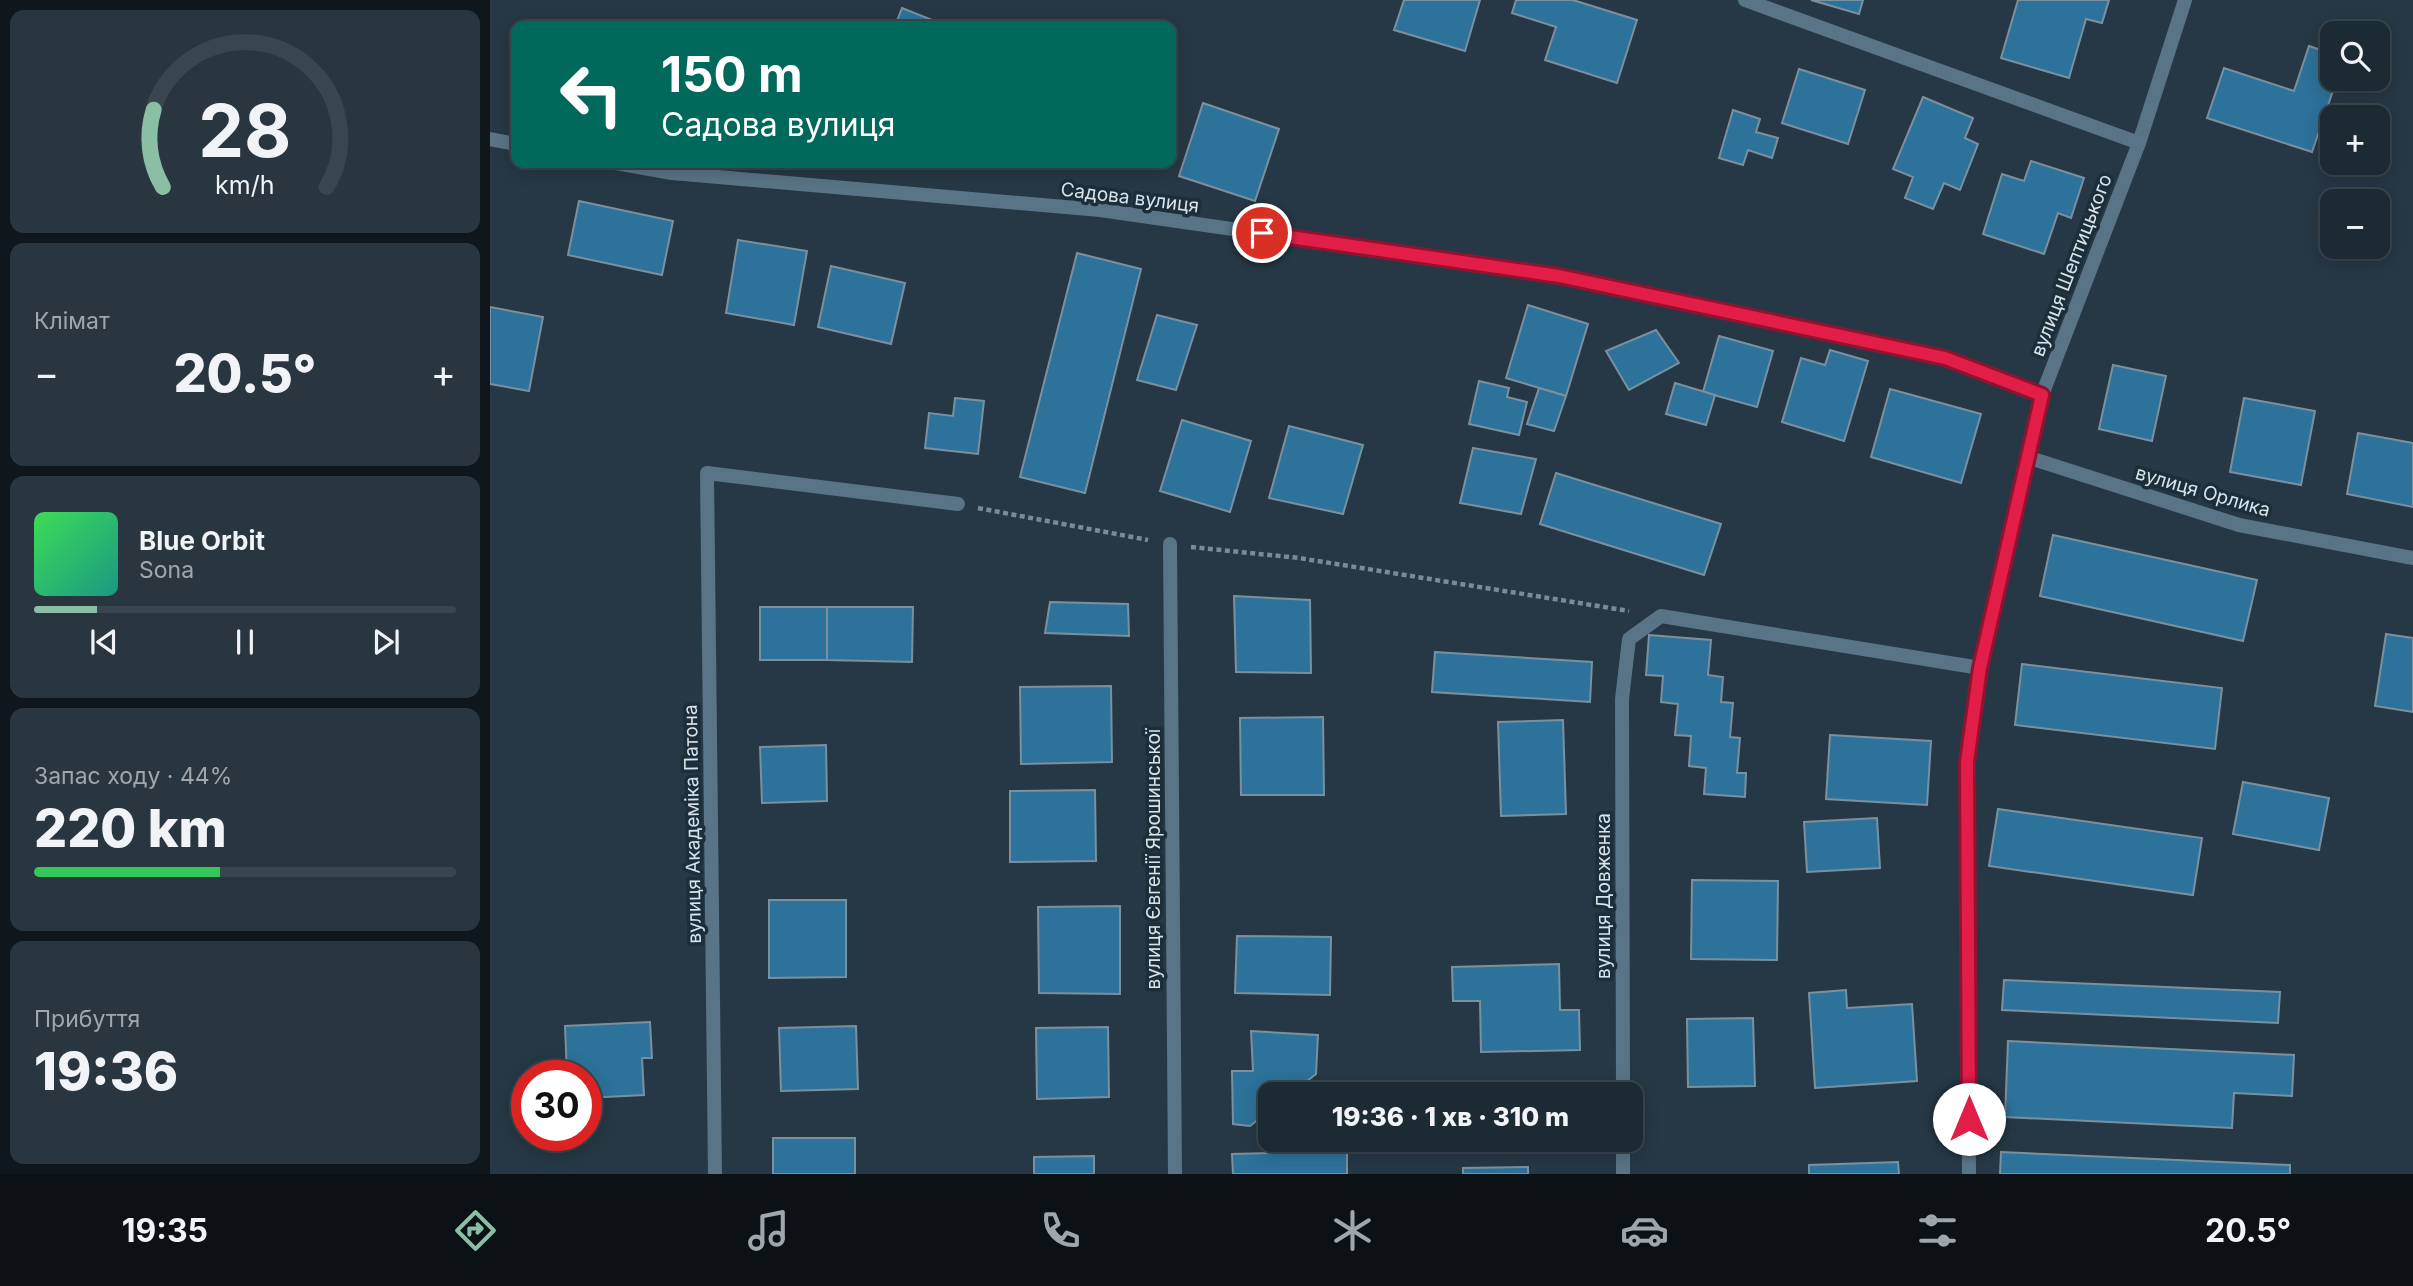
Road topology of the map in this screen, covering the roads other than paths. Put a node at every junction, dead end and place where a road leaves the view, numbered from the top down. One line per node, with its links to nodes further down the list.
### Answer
1 (1745, 0): 5 (street)
2 (2185, 0): 5 (street, вулиця Шептицького)
3 (490, 139): 4 (street)
4 (511, 143)
5 (2139, 143): 7 (street, вулиця Шептицького)
6 (644, 168): 7 (street, Садова вулиця)
7 (2042, 395): 8 (street, вулиця Шептицького)
8 (2027, 457): 11 (street, вулиця Орлика); 12 (street, вулиця Шептицького)
9 (958, 504): 15 (street, вулиця Академіка Патона)
10 (1170, 544): 16 (street, вулиця Євгенії Ярошинської)
11 (2413, 558)
12 (1980, 668): 13 (street, вулиця Довженка); 18 (street, вулиця Шептицького)
13 (1623, 1082)
14 (1623, 1152): 17 (street)
15 (715, 1174)
16 (1175, 1174)
17 (1623, 1174)
18 (1969, 1174)

